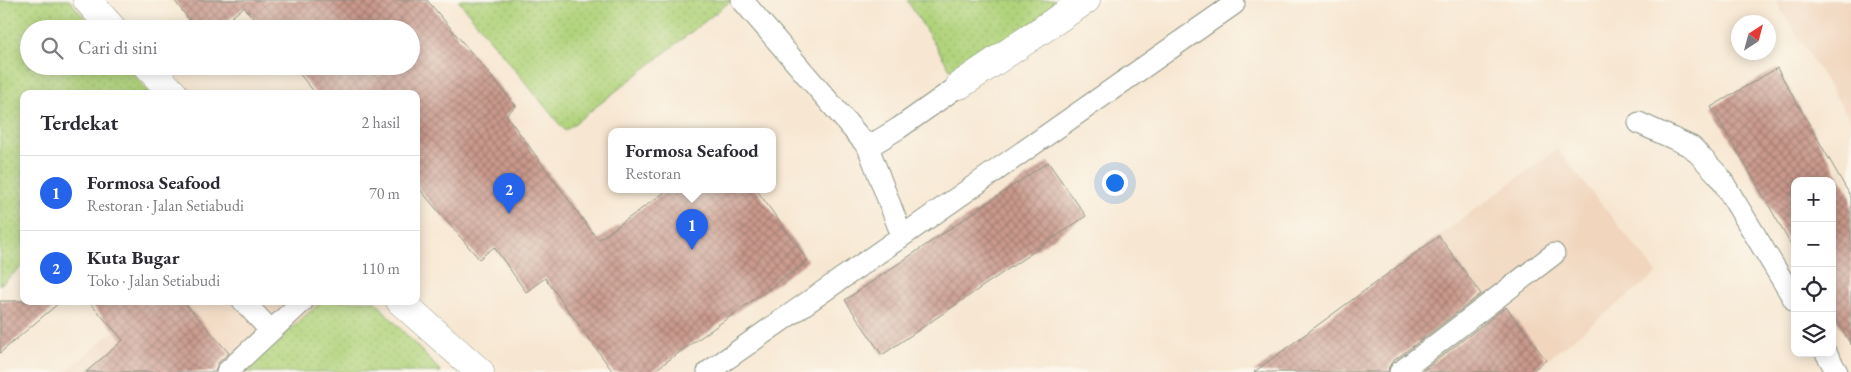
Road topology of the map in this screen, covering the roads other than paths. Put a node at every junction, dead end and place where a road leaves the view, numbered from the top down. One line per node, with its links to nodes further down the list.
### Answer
1 (87, 0): 5 (street)
2 (742, 0): 10 (lane)
3 (1086, 0): 7 (street)
4 (1234, 4): 11 (lane)
5 (105, 20)
6 (156, 75): 8 (street)
7 (960, 85): 10 (lane)
8 (170, 90)
9 (1640, 123): 13 (lane)
10 (868, 147): 11 (lane)
11 (902, 236): 21 (lane)
12 (1554, 254): 22 (lane)
13 (1791, 295)
14 (247, 305): 17 (lane)
15 (299, 305): 17 (lane)
16 (405, 305): 20 (street)
17 (271, 331): 19 (lane)
18 (1828, 357): 23 (lane)
19 (227, 372)
20 (480, 372)
21 (708, 372)
22 (1400, 372)
23 (1837, 372)

